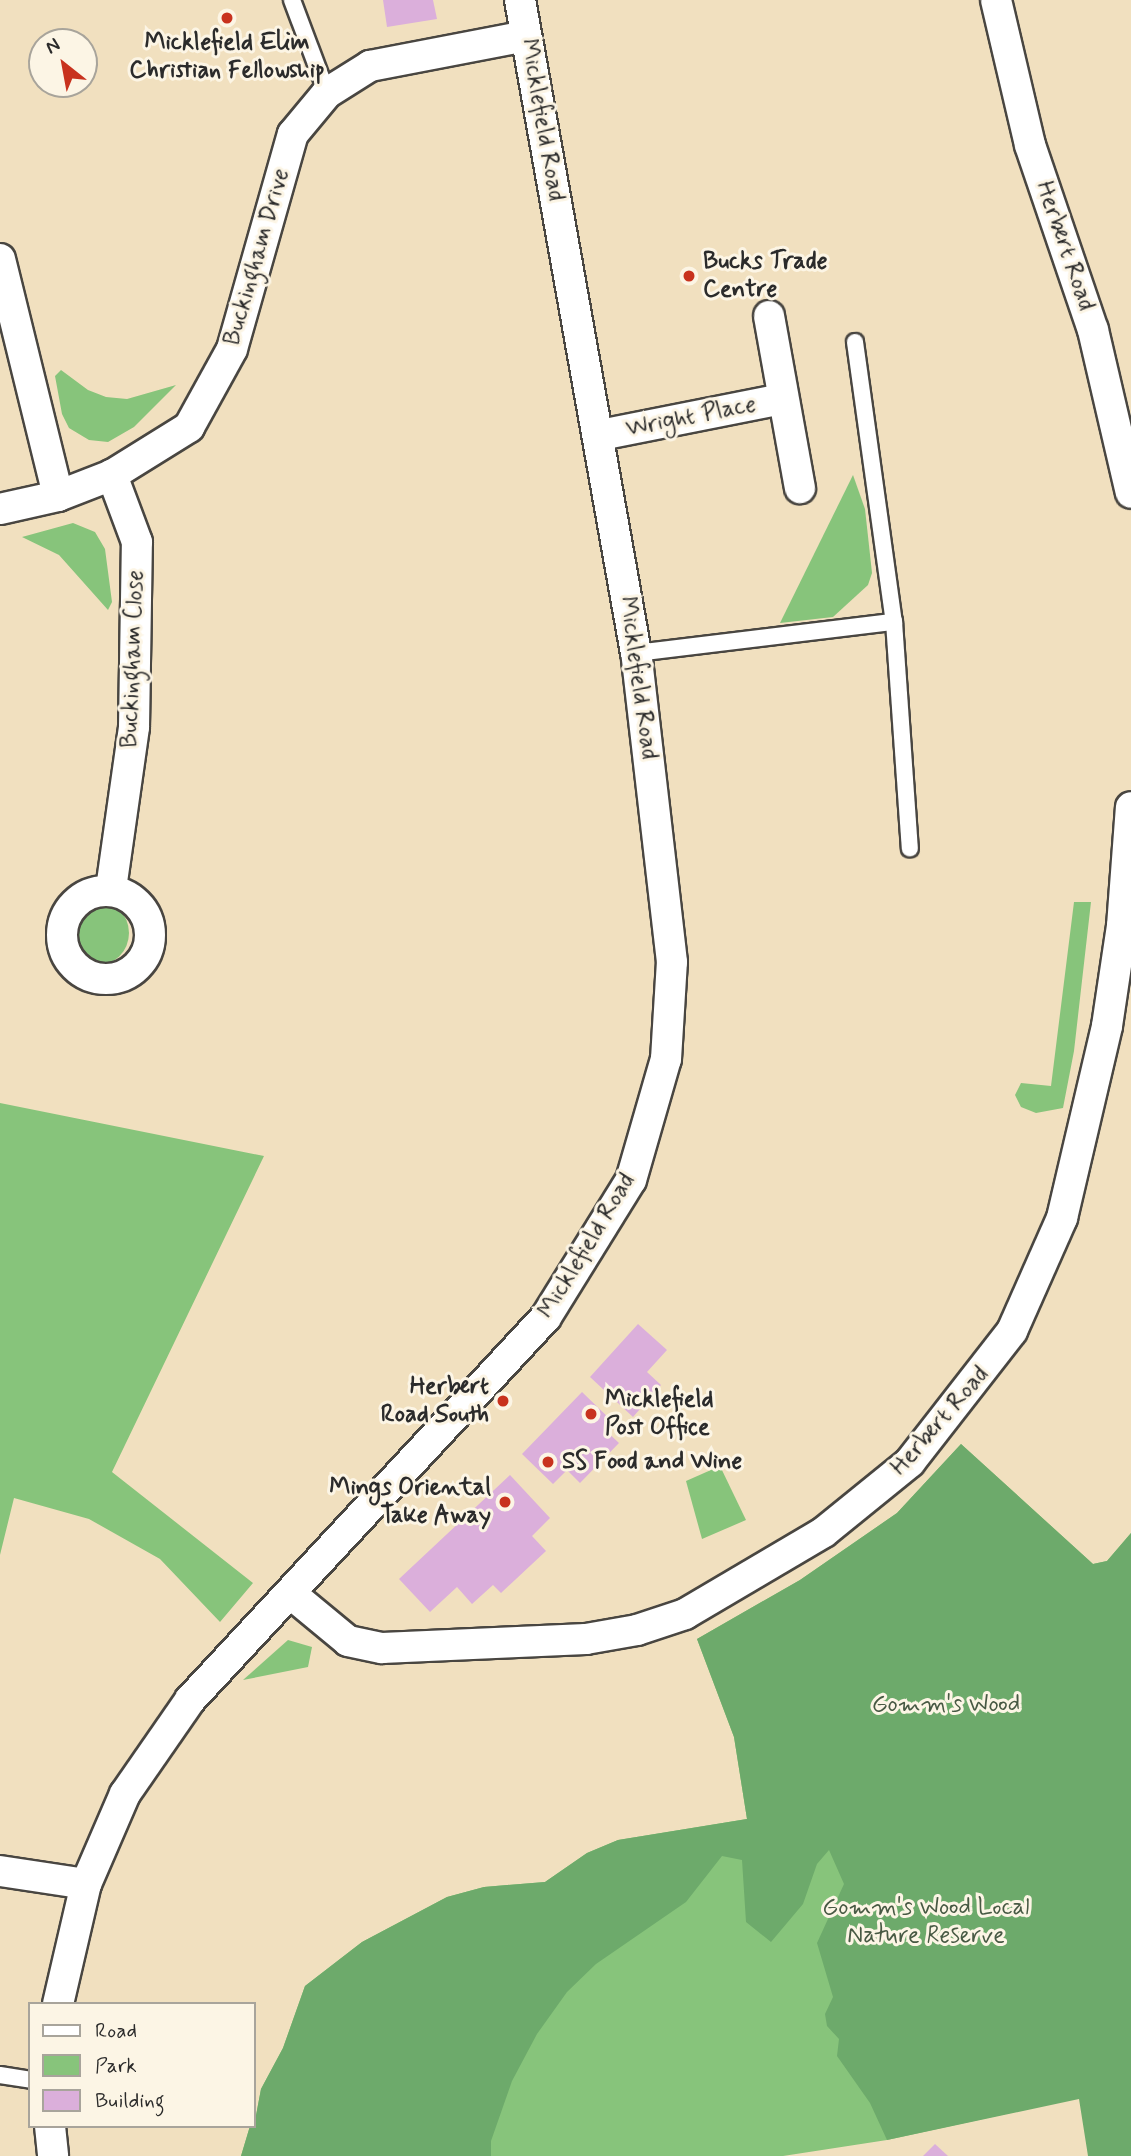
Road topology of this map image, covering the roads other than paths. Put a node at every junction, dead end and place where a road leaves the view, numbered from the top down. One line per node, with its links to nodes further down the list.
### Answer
1 (292, 0): 5 (lane)
2 (520, 0): 4 (street, Micklefield Road)
3 (996, 0): 13 (street, Herbert Road)
4 (526, 36): 5 (street, Buckingham Drive); 10 (street, Micklefield Road)
5 (327, 93): 11 (street, Buckingham Drive)
6 (0, 259): 14 (street)
7 (769, 316): 9 (street, Wright Place)
8 (855, 342): 16 (lane)
9 (782, 399): 10 (street, Wright Place); 12 (street, Wright Place)
10 (600, 435): 17 (street, Micklefield Road)
11 (112, 475): 14 (street, Buckingham Drive); 20 (street, Buckingham Close)
12 (800, 488)
13 (1131, 493)
14 (58, 496): 15 (street, Buckingham Drive)
15 (0, 509)
16 (894, 622): 17 (lane); 19 (lane)
17 (636, 653): 21 (street, Micklefield Road)
18 (1131, 807): 21 (street, Herbert Road)
19 (910, 848)
20 (111, 889)
21 (290, 1593): 23 (street, Micklefield Road)
22 (0, 1871): 23 (street)
23 (86, 1885): 24 (street, Micklefield Road)
24 (58, 2002)
25 (0, 2075): 26 (lane)
26 (28, 2080)
27 (50, 2128): 28 (street)
28 (52, 2156)

